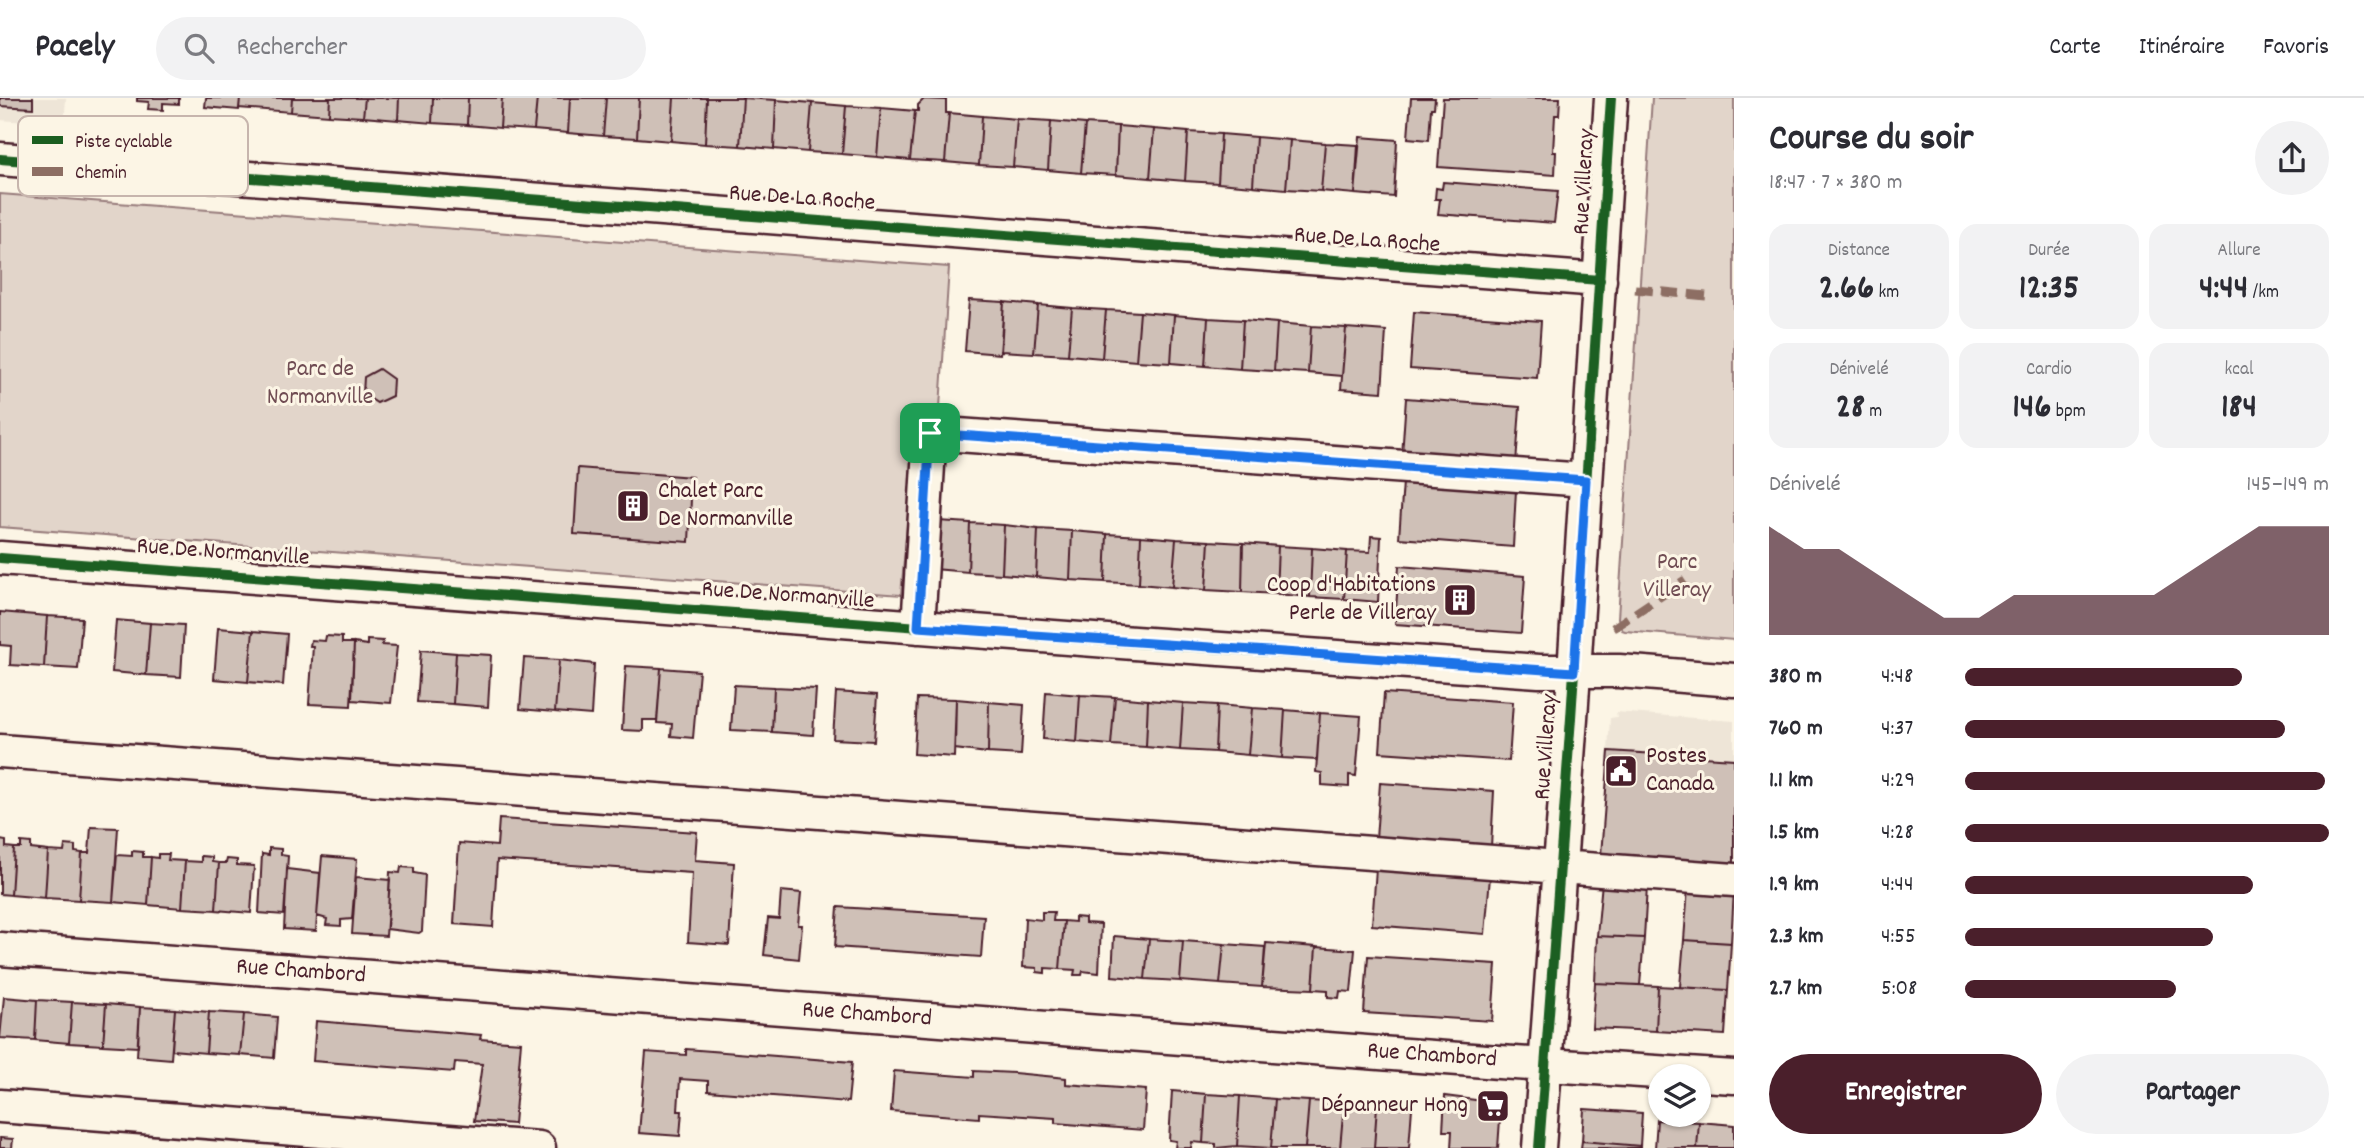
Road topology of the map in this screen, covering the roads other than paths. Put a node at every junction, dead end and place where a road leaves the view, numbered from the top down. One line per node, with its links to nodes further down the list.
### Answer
1 (1611, 98): 5 (street, Rue Villeray)
2 (0, 159): 3 (street, Rue De La Roche)
3 (18, 160)
4 (248, 178): 5 (street, Rue De La Roche)
5 (1600, 279): 6 (street, Rue Villeray)
6 (1586, 480): 8 (street); 9 (street, Rue Villeray)
7 (0, 558): 8 (street, Rue De Normanville)
8 (918, 627): 9 (street, Rue De Normanville)
9 (1574, 672): 10 (street, Rue De Normanville); 12 (street, Rue Villeray)
10 (1734, 680)
11 (0, 751): 12 (street)
12 (1560, 867): 13 (street); 15 (street, Rue Villeray)
13 (1734, 880)
14 (0, 949): 15 (street, Rue Chambord)
15 (1546, 1065): 16 (street, Rue Chambord); 19 (street, Rue Villeray)
16 (1734, 1077)
17 (0, 1107): 18 (street)
18 (538, 1148)
19 (1539, 1148)

